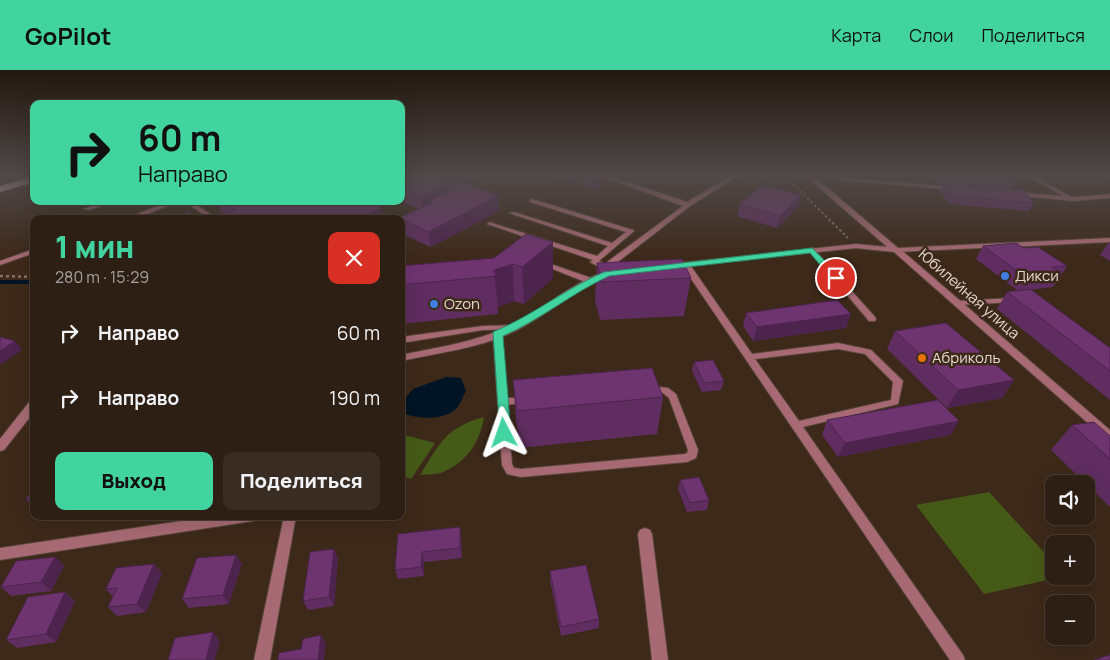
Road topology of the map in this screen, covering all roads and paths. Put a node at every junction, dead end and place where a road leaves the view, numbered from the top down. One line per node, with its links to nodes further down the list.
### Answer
1 (537, 203): 16 (lane)
2 (681, 203): 9 (street)
3 (692, 203): 9 (street)
4 (811, 203): 17 (path)
5 (841, 203): 19 (street, Юбилейная улица)
6 (100, 205): 10 (lane)
7 (166, 205): 12 (lane)
8 (193, 205): 13 (lane)
9 (688, 205): 26 (street)
10 (87, 209)
11 (512, 212): 16 (lane)
12 (138, 215)
13 (209, 215)
14 (490, 224): 22 (lane)
15 (1110, 240): 19 (street)
16 (614, 246): 22 (lane)
17 (856, 246): 18 (street); 19 (street)
18 (812, 250): 24 (street); 33 (lane)
19 (896, 250): 32 (street, Юбилейная улица)
20 (30, 253): 23 (lane)
21 (530, 259): 30 (lane)
22 (598, 259): 26 (lane)
23 (0, 263)
24 (685, 264): 25 (street); 38 (lane)
25 (656, 268)
26 (607, 270): 27 (street); 30 (street)
27 (617, 272)
28 (0, 276): 29 (path)
29 (30, 277)
30 (591, 281): 34 (street)
31 (1026, 299): 32 (lane)
32 (958, 303): 44 (street, Юбилейная улица)
33 (872, 319)
34 (516, 327): 35 (street); 36 (lane)
35 (497, 335): 37 (street); 41 (lane)
36 (405, 339)
37 (405, 357)
38 (750, 357): 43 (lane); 43 (lane)
39 (636, 390): 41 (lane)
40 (540, 398): 41 (lane)
41 (502, 402)
42 (30, 409): 45 (street)
43 (796, 425): 52 (lane)
44 (1110, 436)
45 (0, 447)
46 (226, 520): 49 (street)
47 (289, 520): 50 (street)
48 (644, 534): 51 (street)
49 (0, 554)
50 (262, 660)
51 (660, 660)
52 (958, 660)

